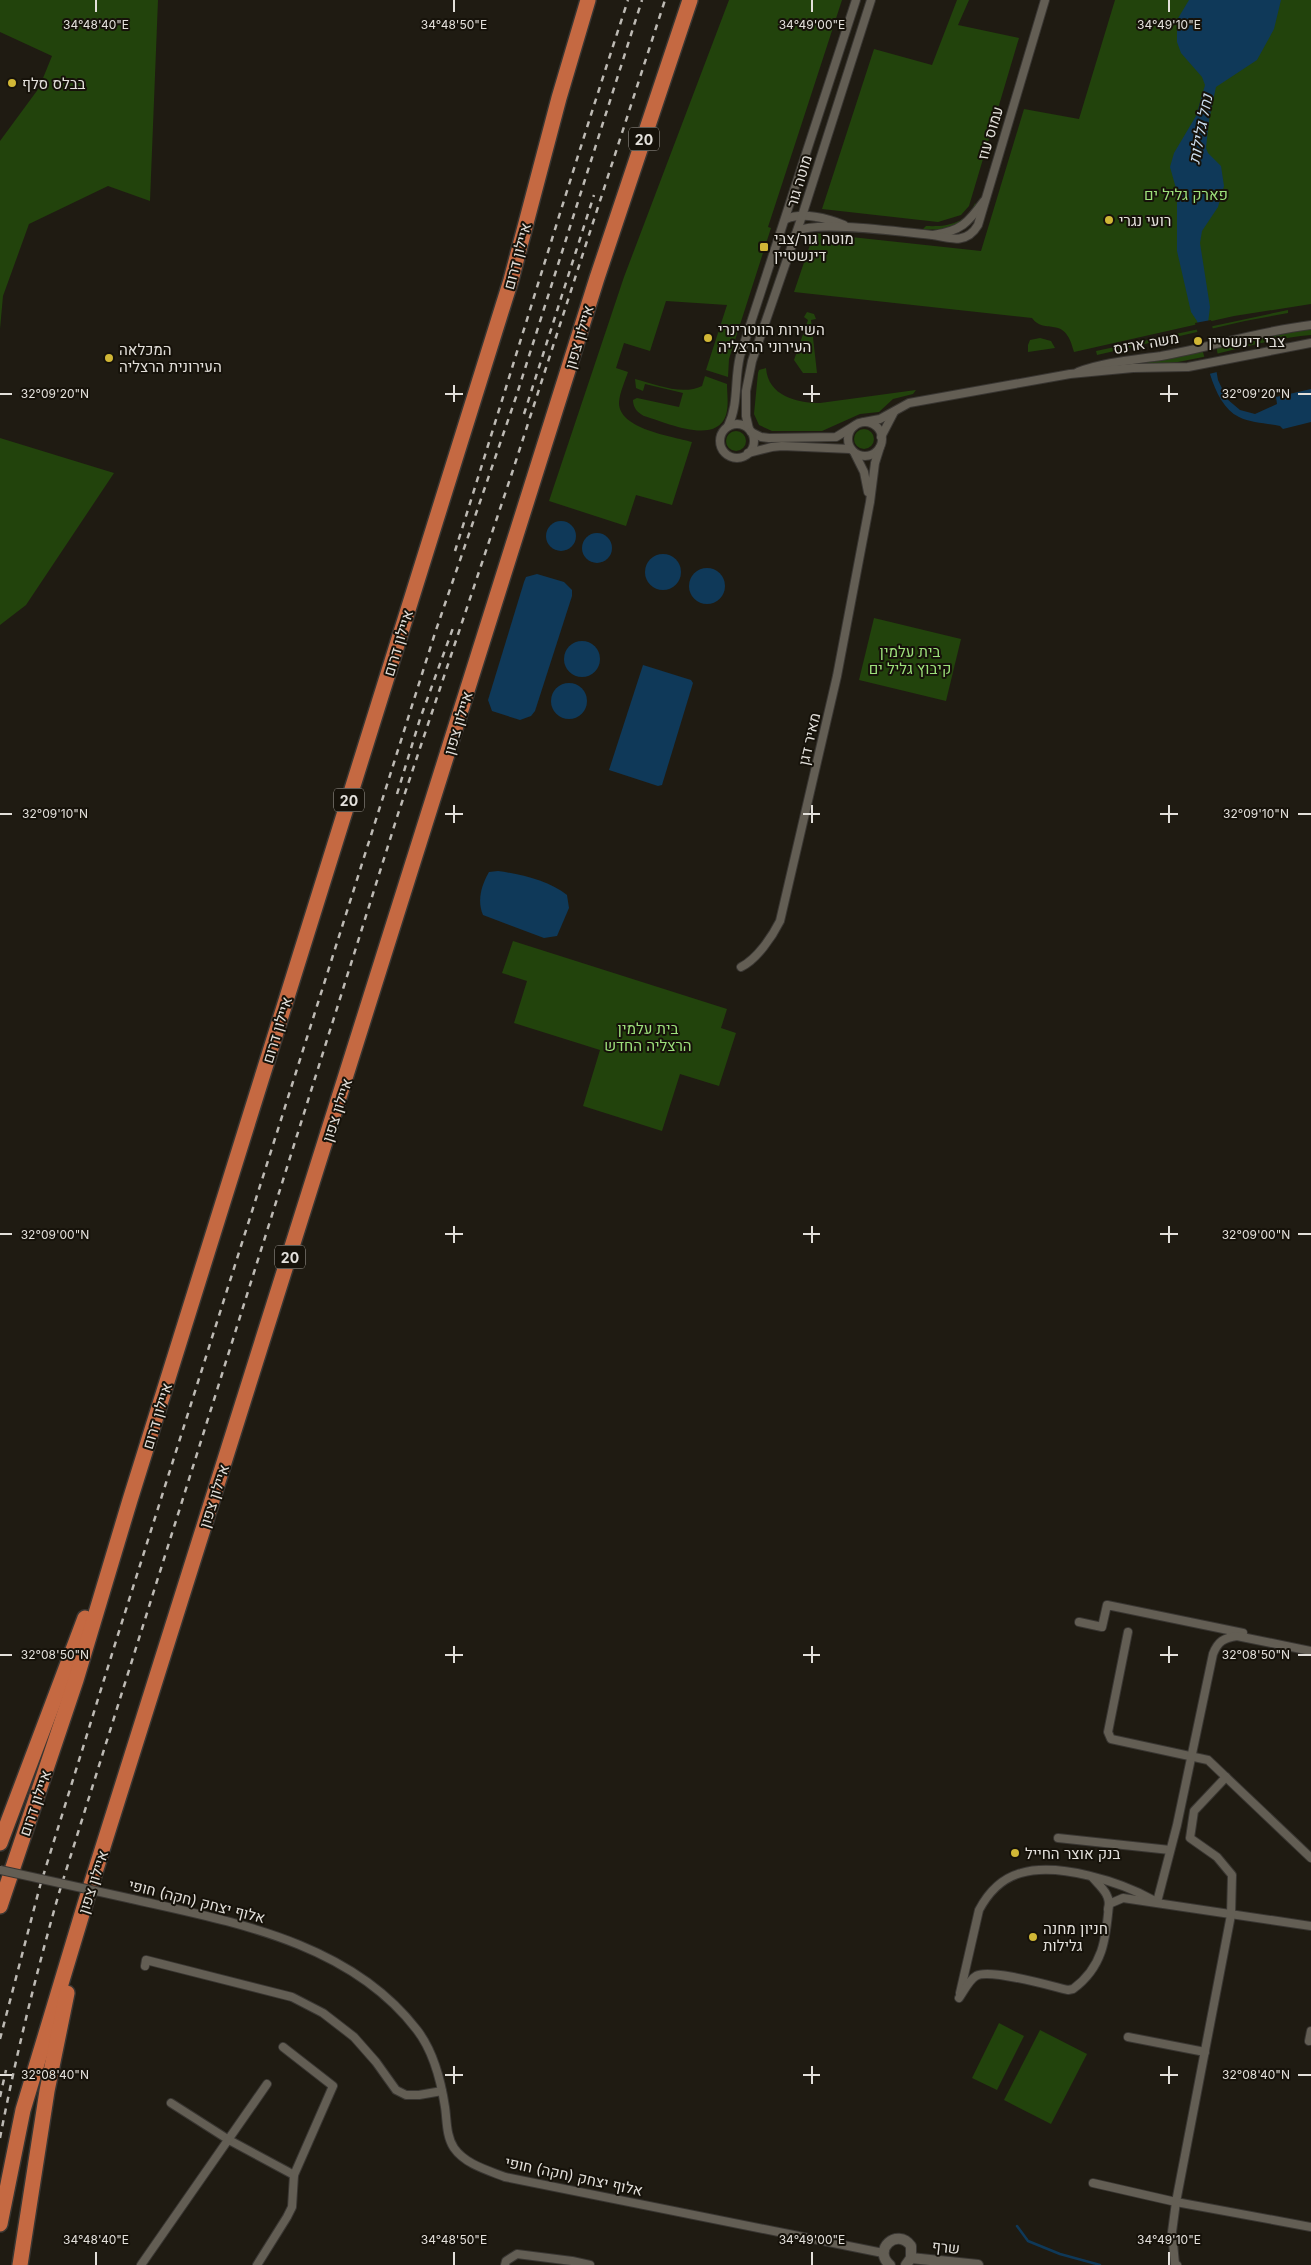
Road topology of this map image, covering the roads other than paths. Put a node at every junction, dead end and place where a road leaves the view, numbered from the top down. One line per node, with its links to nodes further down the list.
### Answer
1 (582, 0): 8 (highway)
2 (588, 0): 8 (highway, איילון דרום / 20)
3 (593, 0): 9 (highway, איילון דרום / 20)
4 (856, 0): 10 (street, מוטה גור)
5 (871, 0): 11 (street, מוטה גור)
6 (1045, 0): 16 (street, עמוס עוז)
7 (695, 2): 46 (highway, איילון צפון / 20)
8 (558, 98): 9 (highway, איילון דרום / 20)
9 (545, 150): 32 (highway, איילון דרום / 20)
10 (793, 196): 13 (street); 14 (street, מוטה גור)
11 (806, 204): 12 (street); 13 (street, מוטה גור)
12 (815, 217): 13 (street); 16 (street)
13 (799, 218): 14 (street); 15 (street); 17 (street, מוטה גור)
14 (786, 219): 23 (street, מוטה גור)
15 (812, 227): 16 (street); 17 (street)
16 (849, 227)
17 (797, 232): 25 (street, מוטה גור)
18 (1311, 325): 20 (street, משה ארנס)
19 (1311, 343): 20 (street, משה ארנס)
20 (1074, 373): 21 (street, משה ארנס)
21 (895, 410): 22 (street, משה ארנס); 26 (street)
22 (864, 422): 24 (street); 26 (street)
23 (728, 426): 25 (street); 29 (street)
24 (854, 426): 25 (street); 28 (street)
25 (750, 431): 29 (street)
26 (881, 437): 27 (street)
27 (880, 447): 28 (street); 30 (street, מאיר דגן)
28 (852, 450): 29 (street); 30 (street, מאיר דגן)
29 (748, 453)
30 (870, 502): 31 (street, מאיר דגן)
31 (741, 966)
32 (130, 1500): 40 (highway); 48 (highway, איילון דרום / 20)
33 (1079, 1622): 35 (street)
34 (1128, 1632): 37 (street)
35 (1302, 1649): 36 (street); 37 (street)
36 (1311, 1651)
37 (1190, 1755): 38 (street); 41 (street)
38 (1226, 1777): 42 (street); 49 (street)
39 (1058, 1838): 41 (street)
40 (0, 1843)
41 (1170, 1850): 45 (street)
42 (1311, 1858)
43 (0, 1870): 58 (street, אלוף יצחק (חקה) חופי, bridge)
44 (1091, 1877): 45 (street); 47 (street); 47 (street)
45 (1157, 1902): 47 (street); 49 (street)
46 (85, 1904): 64 (highway, איילון צפון / 20); 68 (highway)
47 (1109, 1904)
48 (0, 1906)
49 (1231, 1915): 50 (street); 56 (street)
50 (1311, 1926)
51 (144, 1966): 58 (street)
52 (1311, 2031): 54 (street)
53 (1128, 2036): 56 (street)
54 (1310, 2041)
55 (283, 2047): 61 (street)
56 (1204, 2052): 63 (street)
57 (268, 2084): 60 (street)
58 (442, 2091): 66 (street, אלוף יצחק (חקה) חופי)
59 (171, 2103): 60 (street)
60 (229, 2140): 61 (street); 69 (street)
61 (294, 2176): 70 (street)
62 (1093, 2183): 63 (street)
63 (1176, 2202): 65 (street); 75 (street)
64 (0, 2224)
65 (1311, 2227)
66 (883, 2253): 67 (street); 73 (street)
67 (908, 2262): 74 (street, שרף)
68 (20, 2265)
69 (142, 2265)
70 (257, 2265)
71 (506, 2265): 72 (street)
72 (590, 2265)
73 (890, 2265)
74 (978, 2265)
75 (1177, 2265)

